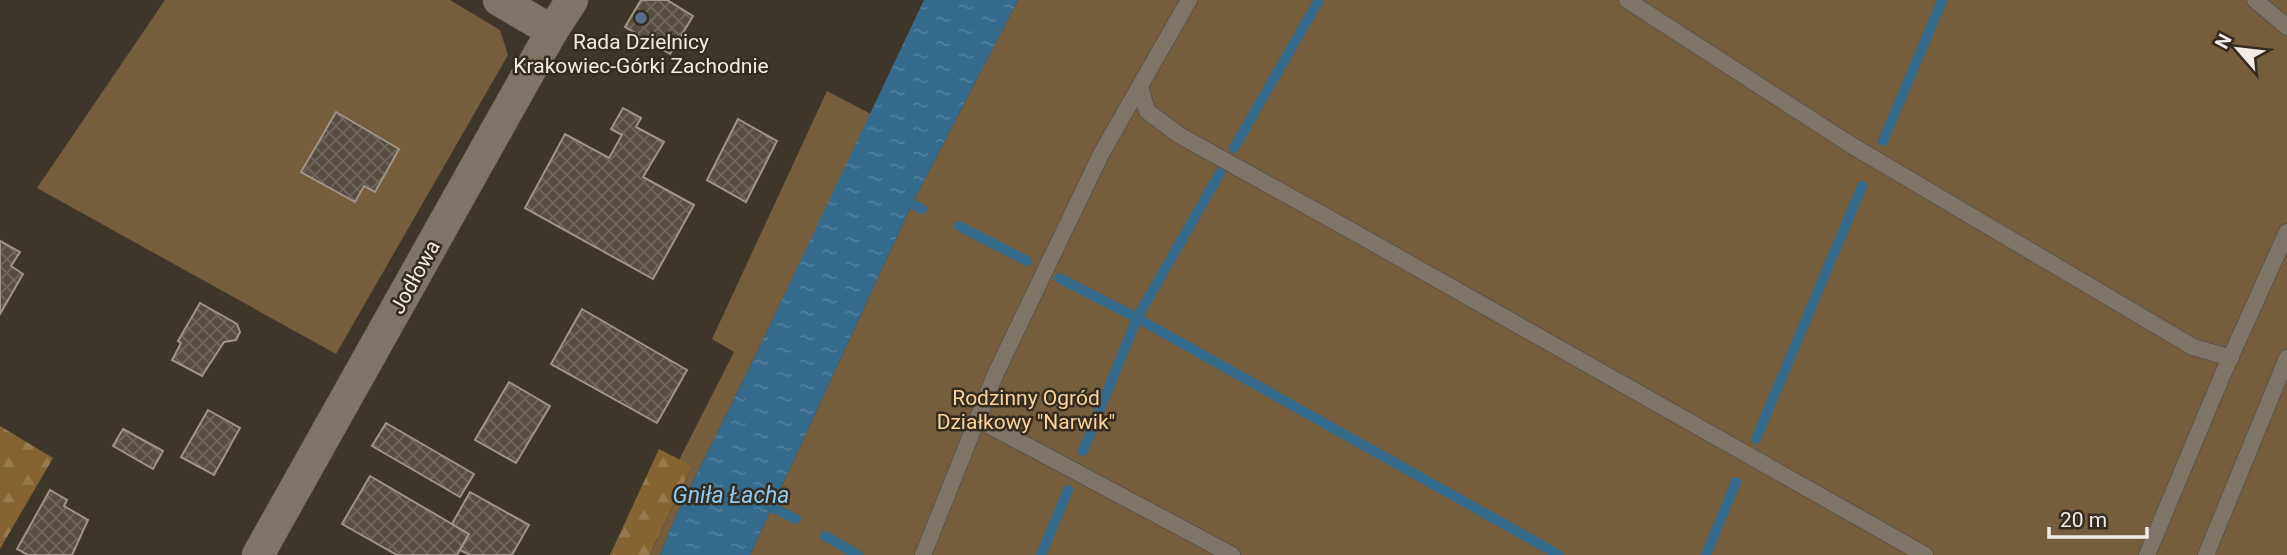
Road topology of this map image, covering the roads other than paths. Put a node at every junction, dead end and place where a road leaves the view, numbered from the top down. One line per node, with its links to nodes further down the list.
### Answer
1 (499, 0): 7 (street)
2 (572, 0): 7 (street, Jodłowa)
3 (1189, 0): 8 (lane)
4 (1627, 0): 10 (lane)
5 (2255, 0): 6 (lane)
6 (2287, 27)
7 (552, 31): 13 (street, Jodłowa)
8 (1140, 87): 12 (lane); 16 (lane)
9 (2287, 232): 10 (lane)
10 (2231, 358): 17 (lane)
11 (2287, 358): 18 (lane)
12 (977, 419): 14 (lane); 15 (lane)
13 (258, 555)
14 (923, 555)
15 (1232, 555)
16 (1924, 555)
17 (2147, 555)
18 (2206, 555)

